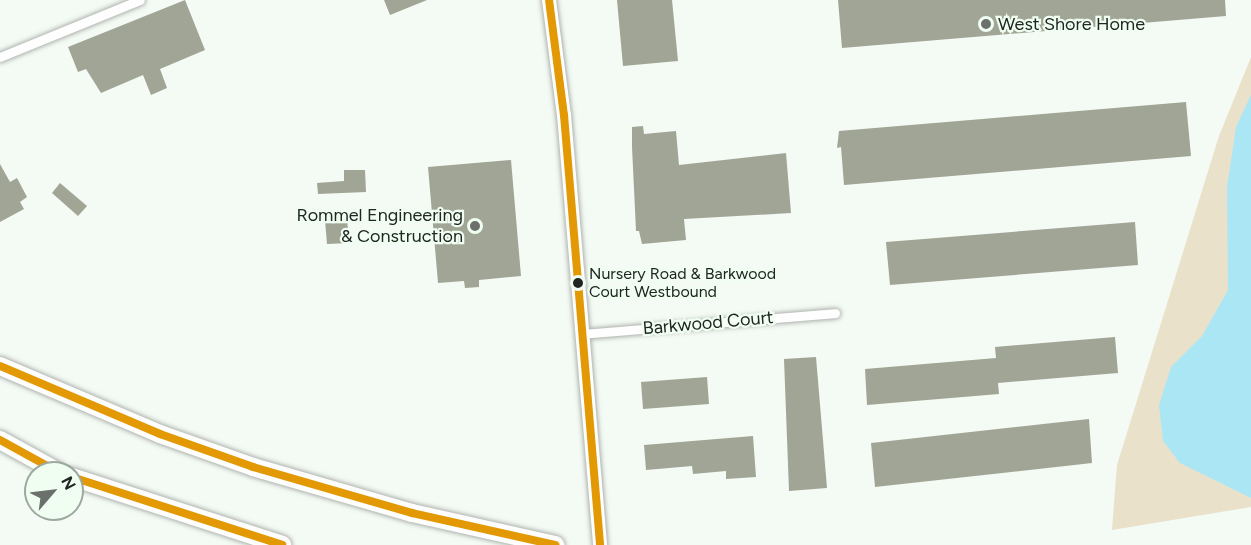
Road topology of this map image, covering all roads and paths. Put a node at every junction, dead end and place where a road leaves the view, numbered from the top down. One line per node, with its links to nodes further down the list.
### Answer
1 (140, 0): 3 (street)
2 (549, 0): 5 (main road)
3 (0, 57)
4 (835, 313): 5 (street, Barkwood Court)
5 (582, 334): 14 (main road)
6 (0, 361): 8 (highway)
7 (0, 366): 8 (highway)
8 (18, 375): 16 (highway)
9 (0, 440): 12 (highway)
10 (0, 453): 11 (highway)
11 (24, 461)
12 (39, 461)
13 (84, 481): 15 (highway)
14 (599, 538)
15 (282, 545)
16 (555, 545)

